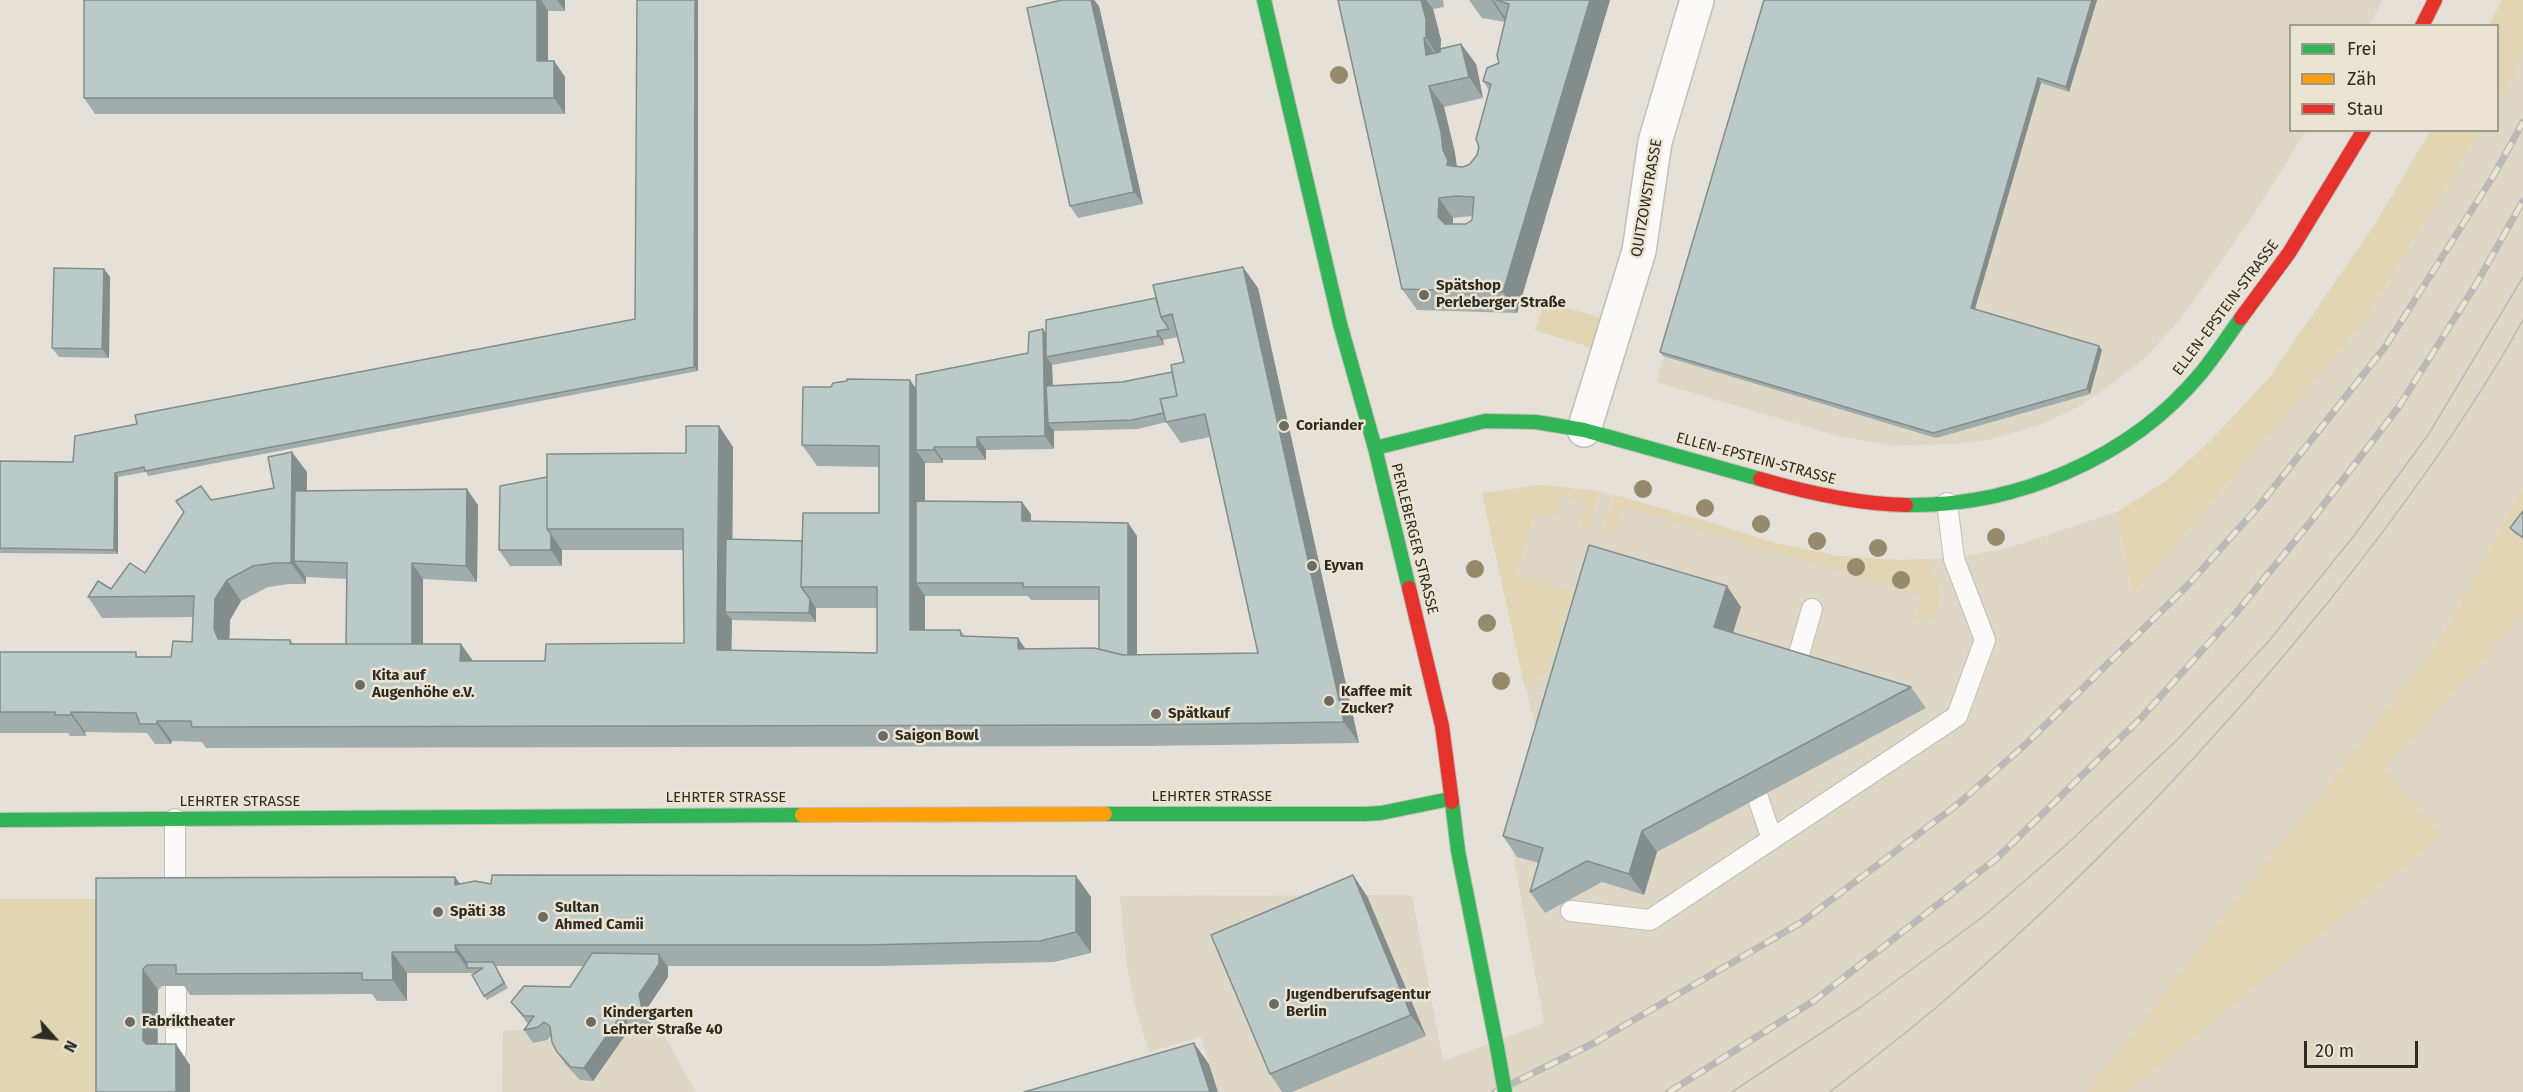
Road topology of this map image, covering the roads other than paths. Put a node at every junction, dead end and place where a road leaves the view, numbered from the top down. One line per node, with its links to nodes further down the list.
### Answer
1 (1264, 0): 7 (main road, PERLEBERGER STRASSE)
2 (1697, 0): 6 (street, QUITZOWSTRASSE)
3 (2435, 0): 4 (main road)
4 (2423, 24)
5 (2363, 132): 8 (main road, ELLEN-EPSTEIN-STRASSE)
6 (1584, 430): 7 (main road, ELLEN-EPSTEIN-STRASSE); 8 (main road, ELLEN-EPSTEIN-STRASSE)
7 (1375, 448): 12 (main road, PERLEBERGER STRASSE)
8 (1947, 503): 15 (lane)
9 (1812, 609): 10 (lane)
10 (1795, 668)
11 (1758, 798): 15 (lane)
12 (1450, 800): 13 (main road, LEHRTER STRASSE); 20 (main road, PERLEBERGER STRASSE, bridge)
13 (175, 819): 14 (main road, LEHRTER STRASSE); 16 (lane)
14 (0, 820)
15 (1772, 839): 17 (lane)
16 (175, 898)
17 (1571, 911)
18 (176, 986): 19 (lane)
19 (177, 1051)
20 (1505, 1092)

